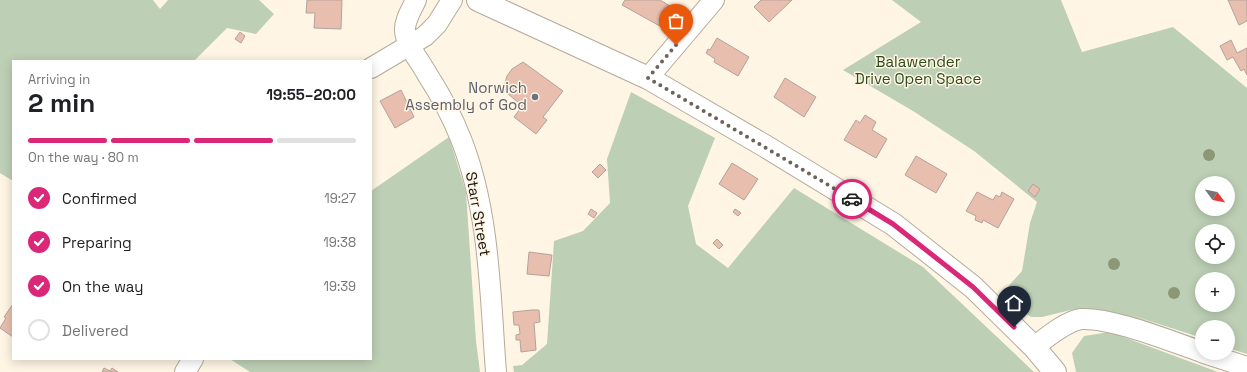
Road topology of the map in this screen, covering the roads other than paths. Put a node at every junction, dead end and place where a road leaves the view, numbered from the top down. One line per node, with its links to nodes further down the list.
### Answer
1 (416, 0): 5 (street, Starr Street)
2 (452, 0): 5 (street)
3 (478, 0): 7 (main road)
4 (714, 0): 7 (street)
5 (410, 45): 6 (street); 14 (street, Starr Street)
6 (372, 67)
7 (648, 78): 8 (main road)
8 (1034, 347): 9 (street); 15 (main road)
9 (1195, 350)
10 (192, 360): 13 (street)
11 (1225, 360): 12 (street)
12 (1247, 367)
13 (185, 372)
14 (496, 372)
15 (1054, 372)

